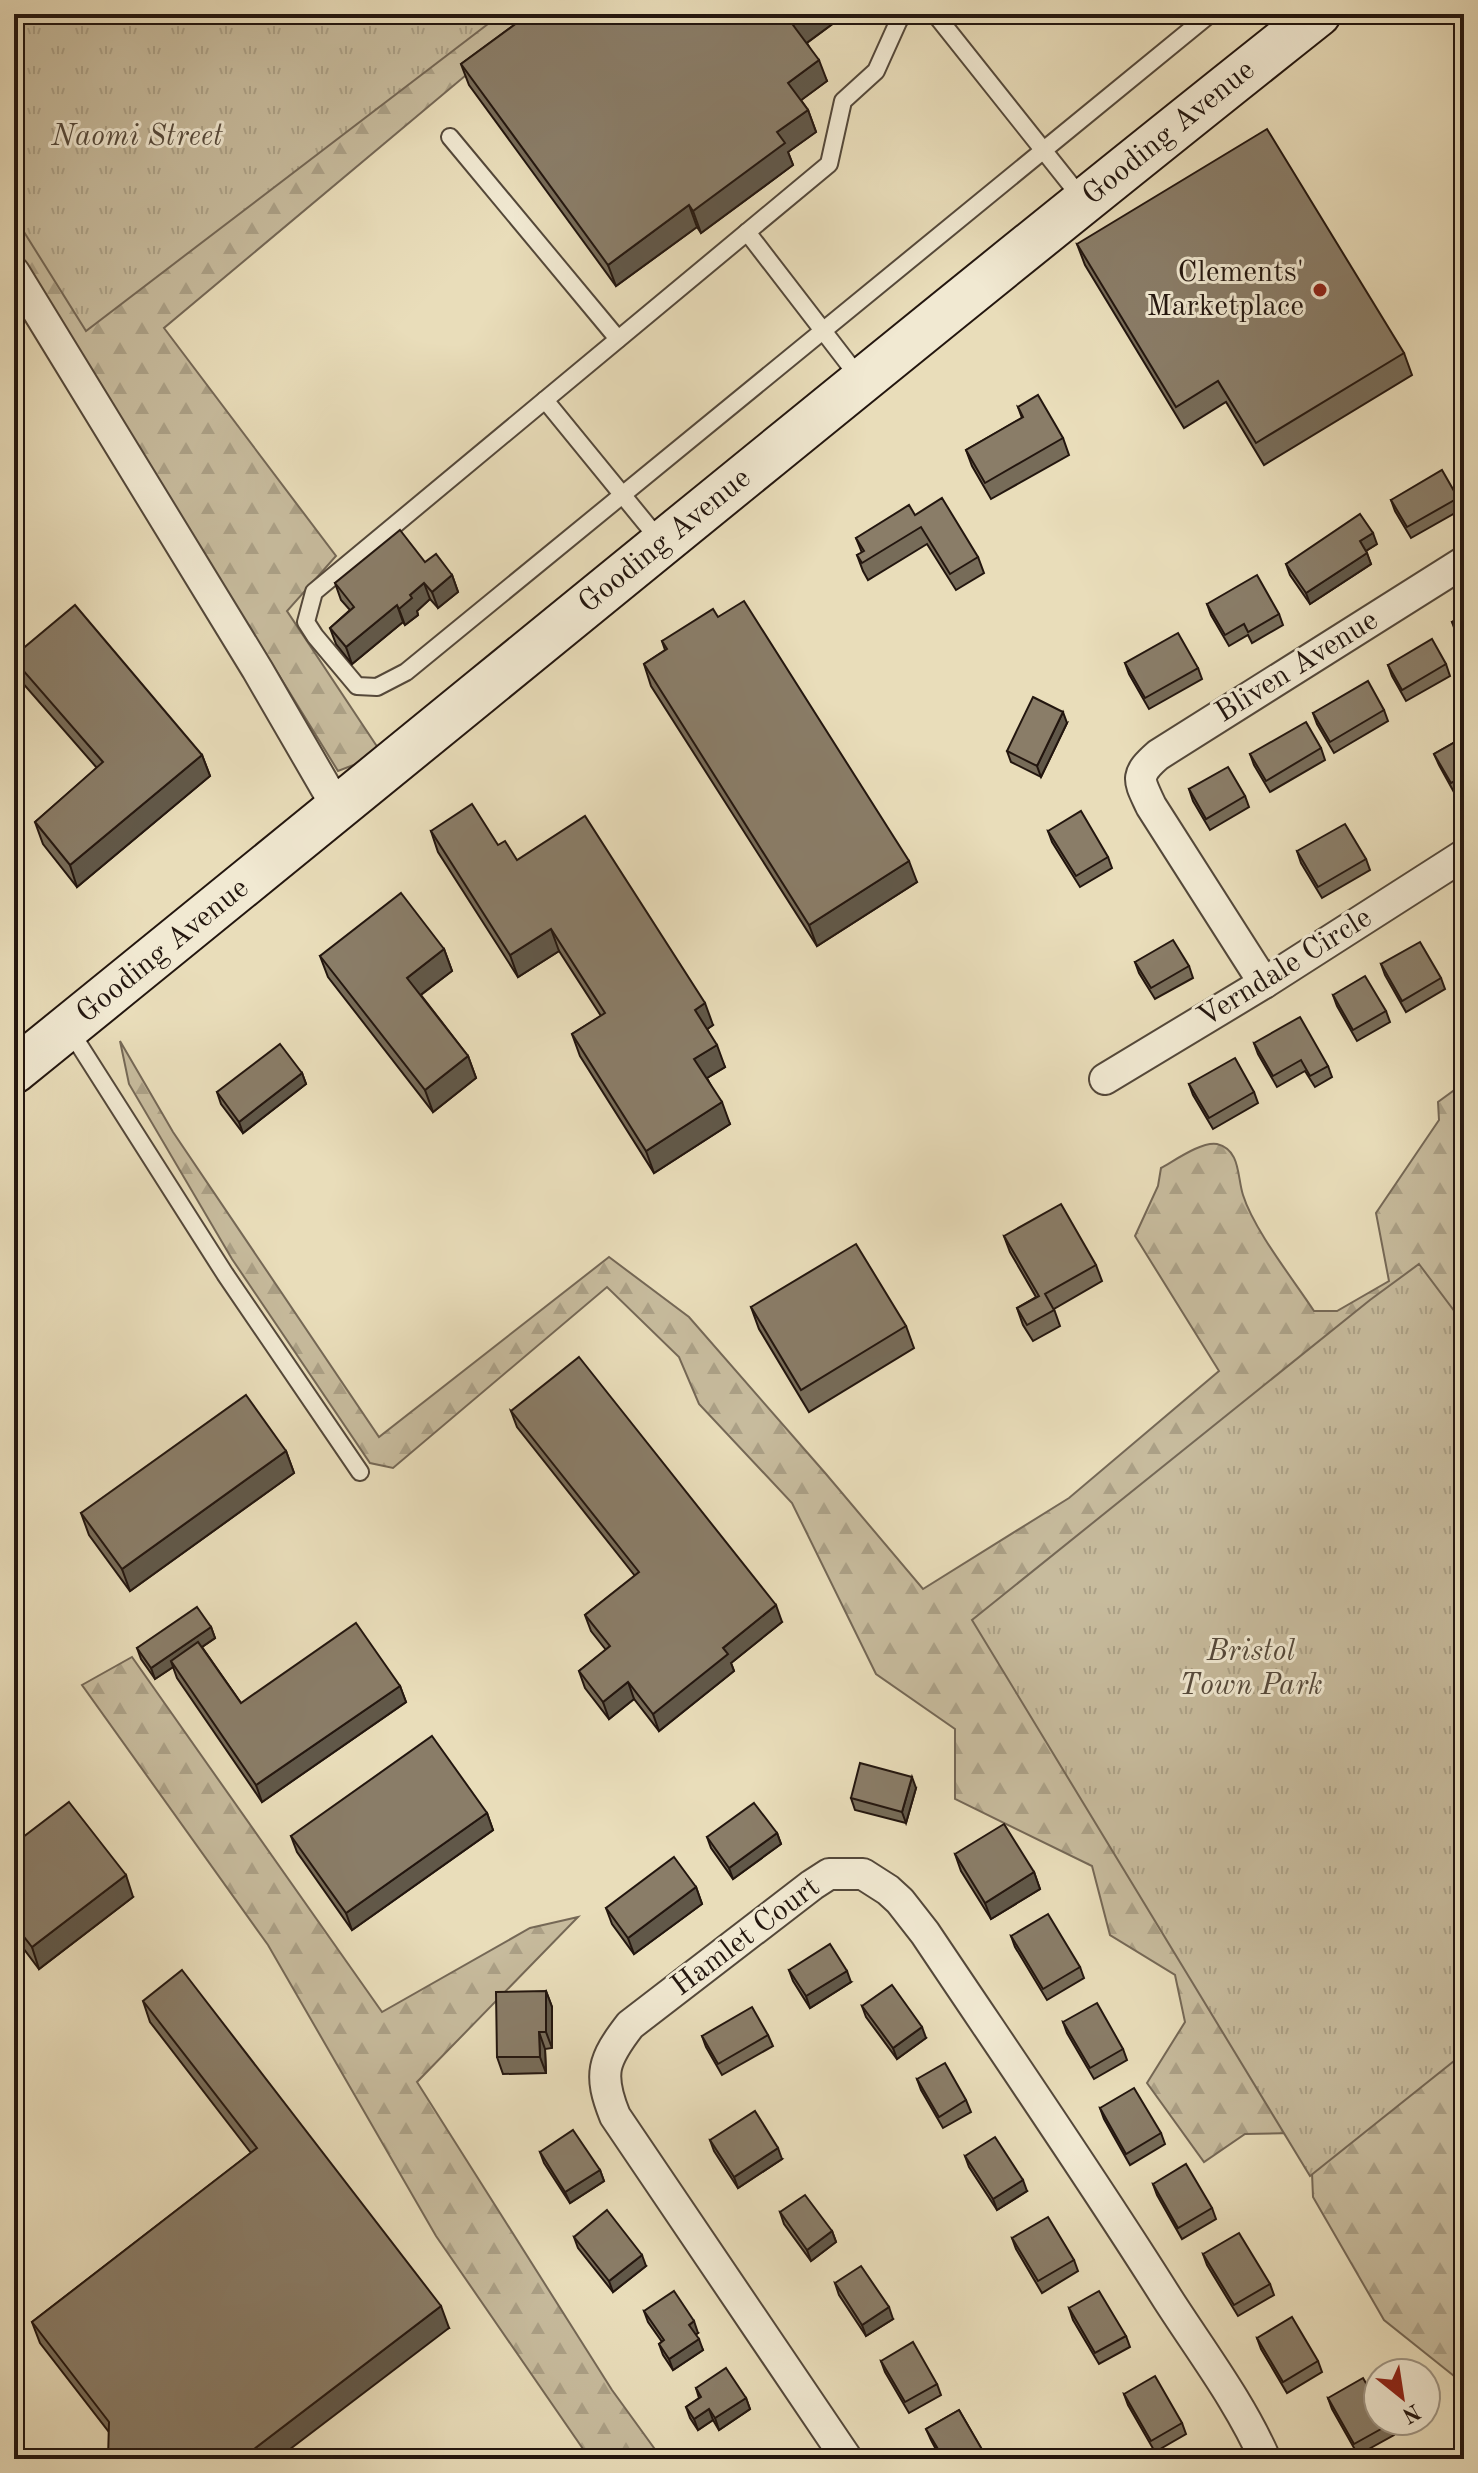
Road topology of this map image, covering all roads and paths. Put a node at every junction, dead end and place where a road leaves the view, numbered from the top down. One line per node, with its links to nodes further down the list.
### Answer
1 (905, 14): 8 (lane)
2 (935, 14): 6 (lane)
3 (1210, 14): 6 (lane)
4 (1318, 14): 7 (main road, Gooding Avenue)
5 (450, 137): 11 (lane)
6 (1044, 150): 7 (lane); 10 (lane)
7 (1084, 201): 12 (main road, Gooding Avenue)
8 (747, 232): 10 (lane); 11 (lane)
9 (14, 272): 17 (street)
10 (823, 330): 12 (lane); 14 (lane)
11 (618, 339): 13 (lane)
12 (862, 381): 15 (main road, Gooding Avenue)
13 (545, 400): 14 (lane); 14 (lane)
14 (622, 495): 15 (lane)
15 (662, 543): 17 (main road, Gooding Avenue)
16 (1464, 562): 19 (street, Bliven Avenue)
17 (337, 807): 20 (main road, Gooding Avenue)
18 (1464, 855): 19 (street, Verndale Circle)
19 (1264, 983): 22 (street, Verndale Circle)
20 (68, 1027): 21 (main road, Gooding Avenue); 23 (lane)
21 (14, 1071)
22 (1105, 1079)
23 (360, 1472)
24 (847, 2459): 25 (street, Hamlet Court)
25 (1265, 2459)

